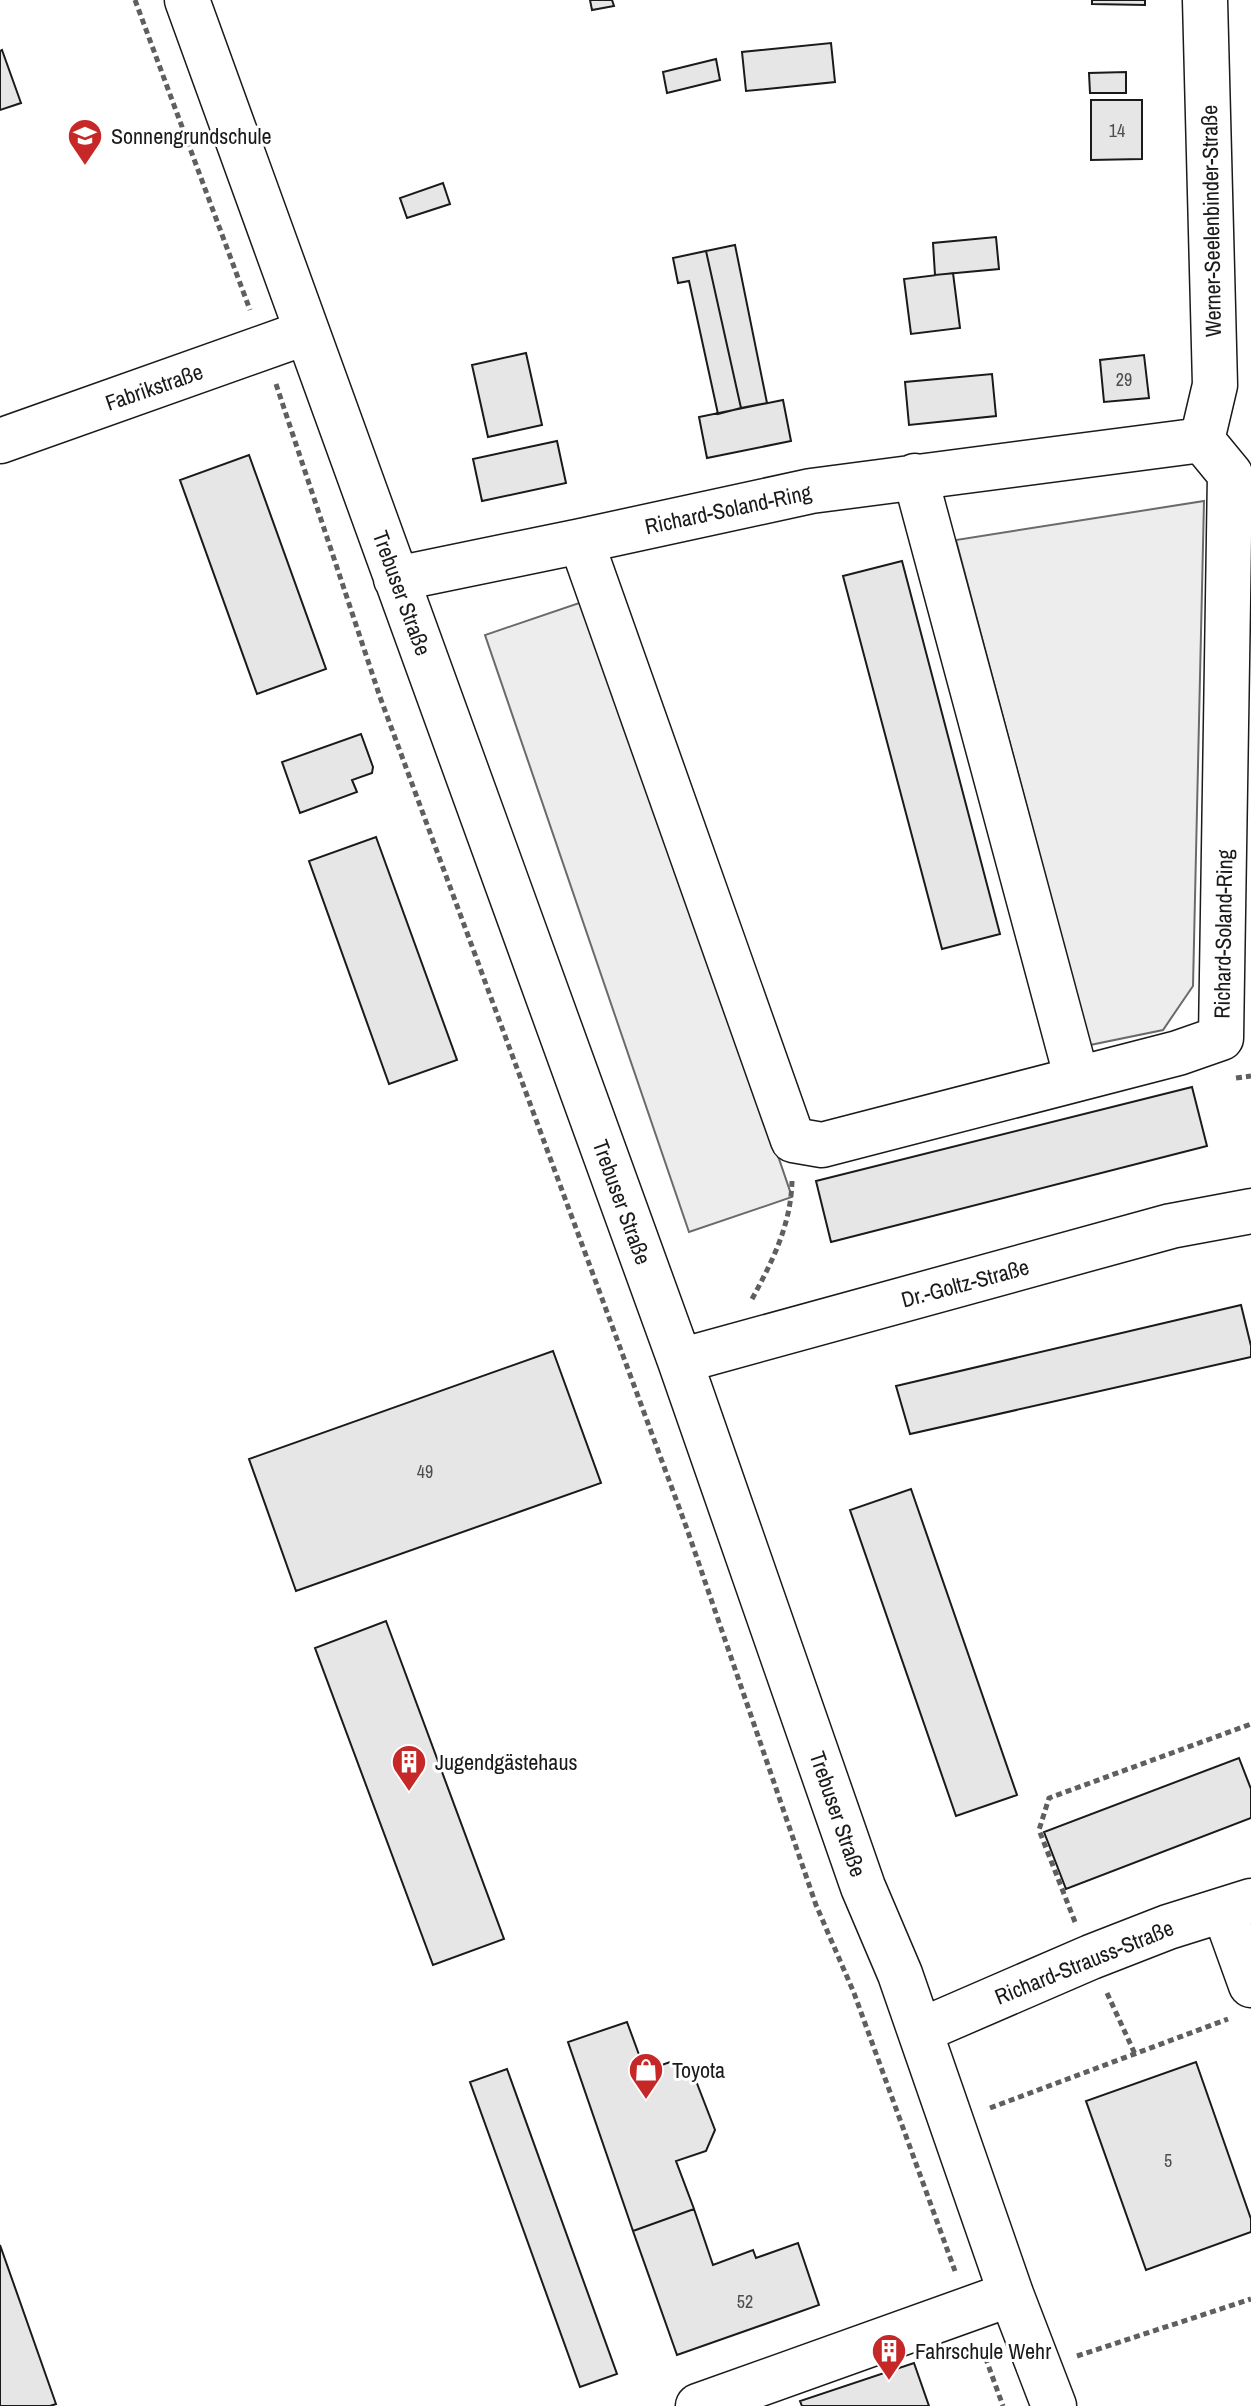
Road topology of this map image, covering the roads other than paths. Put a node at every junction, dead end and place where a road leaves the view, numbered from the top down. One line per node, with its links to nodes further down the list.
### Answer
1 (187, 0): 3 (street, Trebuser Straße)
2 (1205, 0): 4 (street, Werner-Seelenbinder-Straße)
3 (307, 332): 6 (street, Fabrikstraße); 9 (street, Trebuser Straße)
4 (1233, 386): 5 (street, Werner-Seelenbinder-Straße)
5 (1202, 440): 7 (street, Richard-Soland-Ring); 10 (street, Richard-Soland-Ring)
6 (0, 441)
7 (915, 476): 8 (street, Richard-Soland-Ring); 10 (street)
8 (581, 541): 9 (street, Richard-Soland-Ring); 10 (street, Richard-Soland-Ring)
9 (396, 579): 12 (street, Trebuser Straße)
10 (1077, 1079)
11 (1251, 1211): 12 (street, Dr.-Goltz-Straße)
12 (680, 1361): 15 (street, Trebuser Straße)
13 (1238, 1906): 14 (street); 15 (street, Richard-Strauss-Straße)
14 (1244, 2000)
15 (920, 2031): 16 (street, Trebuser Straße)
16 (1011, 2294): 17 (street, Trebuser Straße); 18 (street)
17 (1047, 2387)
18 (698, 2406)

